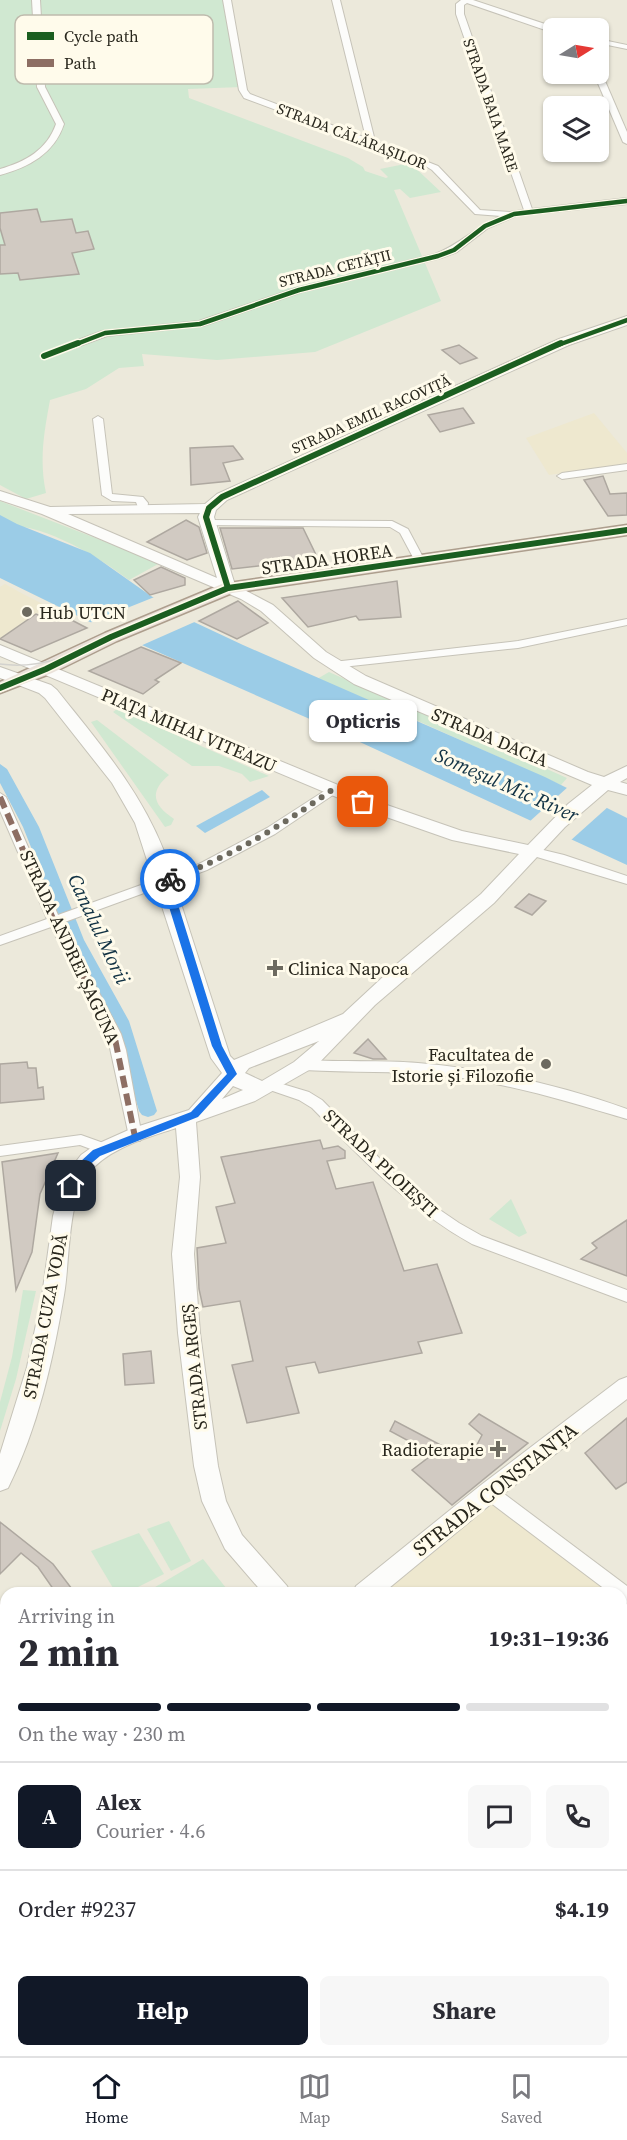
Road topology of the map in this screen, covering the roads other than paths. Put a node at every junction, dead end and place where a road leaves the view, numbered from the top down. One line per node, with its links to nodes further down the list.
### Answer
1 (36, 0): 5 (street)
2 (227, 0): 12 (street, STRADA CĂLĂRAȘILOR)
3 (336, 0): 12 (street)
4 (466, 0): 6 (street); 16 (street, STRADA BAIA MARE)
5 (37, 15)
6 (543, 26)
7 (609, 43): 8 (street)
8 (627, 47)
9 (41, 84): 13 (street)
10 (602, 84): 11 (street)
11 (627, 142)
12 (372, 144): 15 (street, STRADA CĂLĂRAȘILOR)
13 (0, 172)
14 (627, 201): 16 (street, STRADA CETĂȚII)
15 (478, 212): 17 (street); 18 (street, STRADA CĂLĂRAȘILOR)
16 (529, 213): 17 (street, STRADA CETĂȚII)
17 (514, 214): 18 (street, STRADA CETĂȚII)
18 (488, 224): 20 (street, STRADA CETĂȚII)
19 (627, 320): 27 (main road, STRADA EMIL RACOVIȚĂ)
20 (44, 356)
21 (98, 419): 25 (street)
22 (627, 467): 23 (street)
23 (562, 476)
24 (0, 495): 26 (main road, STRADA DACIA)
25 (143, 508): 26 (main road); 27 (main road)
26 (47, 511): 31 (main road, STRADA DACIA)
27 (208, 516): 29 (main road); 30 (street)
28 (627, 530): 30 (main road, STRADA HOREA)
29 (218, 557): 31 (main road); 32 (main road)
30 (420, 561): 32 (main road, STRADA HOREA)
31 (184, 568): 32 (main road, STRADA DACIA)
32 (228, 588): 35 (main road, STRADA DACIA); 36 (main road, STRADA HOREA)
33 (627, 622): 35 (street)
34 (0, 650): 36 (main road, PIAȚA MIHAI VITEAZU)
35 (333, 665): 41 (main road, STRADA DACIA)
36 (46, 669): 38 (main road, STRADA HOREA); 42 (main road, PIAȚA MIHAI VITEAZU)
37 (0, 672): 38 (main road)
38 (20, 680): 39 (main road, STRADA HOREA); 47 (main road)
39 (0, 688)
40 (627, 771): 41 (main road)
41 (604, 783): 43 (main road, STRADA DACIA); 45 (main road)
42 (332, 790): 45 (main road, PIAȚA MIHAI VITEAZU); 47 (street)
43 (627, 790)
44 (0, 797): 48 (street, STRADA ANDREI ȘAGUNA)
45 (531, 851): 46 (street); 50 (main road)
46 (627, 880)
47 (166, 881): 48 (street); 52 (main road)
48 (56, 920): 49 (street); 56 (street, STRADA ANDREI ȘAGUNA)
49 (0, 941)
50 (355, 1014): 51 (main road, STRADA CUZA VODĂ); 52 (main road, STRADA CUZA VODĂ)
51 (304, 1065): 53 (main road, STRADA CUZA VODĂ); 54 (street)
52 (232, 1074): 53 (main road); 55 (main road, STRADA CUZA VODĂ)
53 (265, 1087): 55 (main road, STRADA CUZA VODĂ); 59 (street, STRADA PLOIEȘTI)
54 (627, 1114)
55 (190, 1117): 56 (main road, STRADA CUZA VODĂ); 64 (main road, STRADA ARGEȘ)
56 (135, 1137): 57 (main road, STRADA CUZA VODĂ)
57 (104, 1149): 58 (street); 61 (main road, STRADA CUZA VODĂ)
58 (0, 1150)
59 (627, 1296)
60 (627, 1386): 63 (main road, STRADA CONSTANȚA)
61 (7, 1444): 62 (main road, STRADA CUZA VODĂ)
62 (0, 1481)
63 (489, 1492): 65 (main road, STRADA CONSTANȚA); 66 (street)
64 (273, 1587)
65 (372, 1587)
66 (615, 1587)

